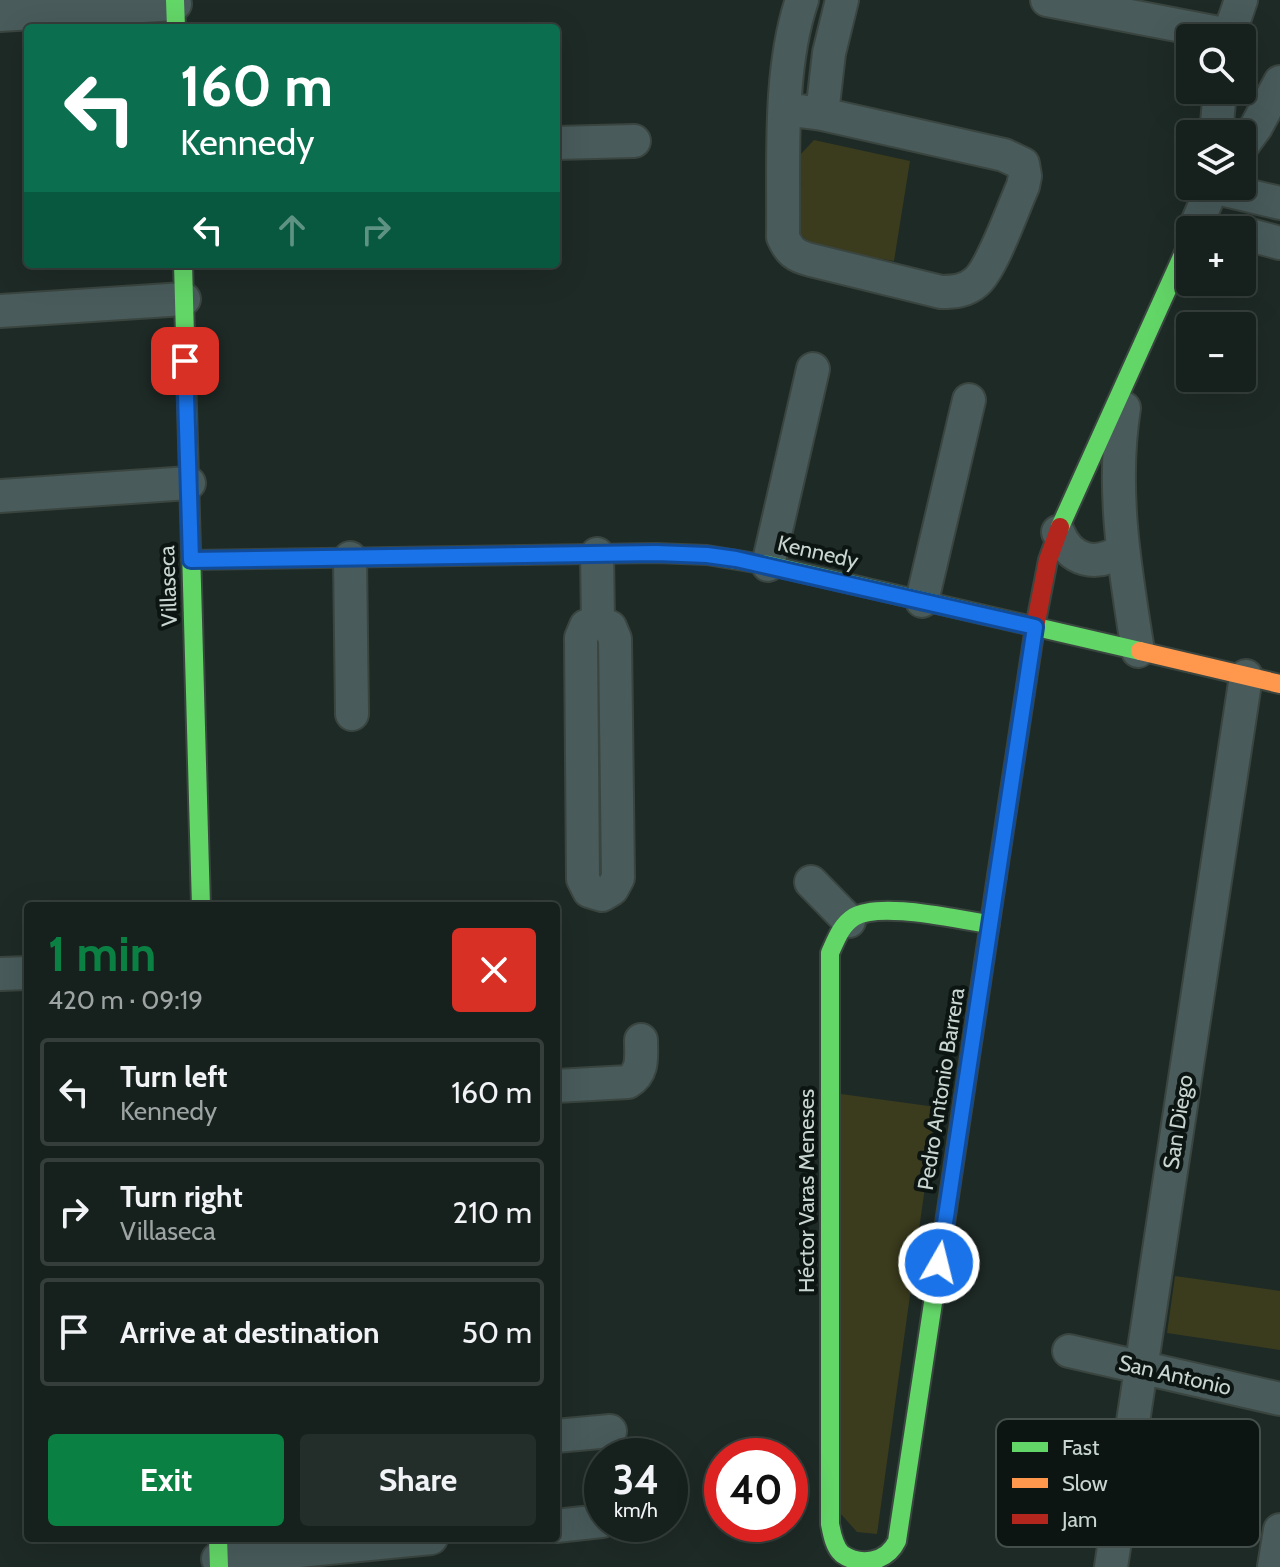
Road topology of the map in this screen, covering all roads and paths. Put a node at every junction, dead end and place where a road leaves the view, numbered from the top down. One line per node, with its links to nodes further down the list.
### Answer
1 (802, 0): 11 (street)
2 (842, 0): 12 (street)
3 (1047, 0): 8 (street)
4 (1241, 0): 7 (street)
5 (175, 11): 6 (street)
6 (0, 15)
7 (1233, 24)
8 (1176, 26)
9 (1277, 89): 10 (street); 13 (street)
10 (1256, 96)
11 (785, 109): 12 (street); 12 (street)
12 (822, 114)
13 (1256, 123)
14 (634, 141): 15 (street)
15 (560, 143)
16 (1256, 197): 17 (street)
17 (1280, 203)
18 (1256, 237): 19 (street)
19 (1280, 243)
20 (183, 268): 22 (street, Villaseca)
21 (1176, 283): 25 (street, Pedro Antonio Barrera)
22 (184, 299): 23 (street); 27 (street, Villaseca)
23 (0, 311)
24 (813, 369): 34 (street)
25 (1130, 374): 29 (street, Pedro Antonio Barrera); 30 (street)
26 (969, 400): 35 (street)
27 (189, 483): 28 (street); 33 (street, Villaseca)
28 (0, 496)
29 (1058, 532): 30 (street); 37 (street, Pedro Antonio Barrera)
30 (1122, 550): 38 (street)
31 (597, 554): 32 (street, Kennedy); 34 (street, Kennedy); 36 (street)
32 (350, 558): 33 (street, Kennedy); 41 (street)
33 (191, 560): 45 (street, Villaseca)
34 (768, 565): 35 (street, Kennedy)
35 (922, 601): 37 (street, Kennedy)
36 (598, 622): 42 (street); 43 (street)
37 (1035, 627): 38 (street, Kennedy); 47 (street, Pedro Antonio Barrera)
38 (1138, 651): 39 (street, Kennedy)
39 (1246, 676): 40 (street, Kennedy); 53 (street, San Diego)
40 (1280, 684)
41 (352, 714)
42 (616, 767): 43 (street); 43 (street)
43 (582, 768)
44 (811, 882): 46 (street)
45 (201, 902)
46 (849, 921): 47 (street); 64 (street, Héctor Varas Meneses)
47 (990, 924): 64 (street, Pedro Antonio Barrera)
48 (24, 973): 49 (street)
49 (0, 974)
50 (641, 1040): 51 (street)
51 (560, 1086)
52 (1069, 1351): 53 (street, San Antonio)
53 (1141, 1367): 54 (street, San Antonio); 55 (street, San Diego)
54 (1280, 1399)
55 (1133, 1419)
56 (610, 1431): 57 (street)
57 (560, 1436)
58 (584, 1523): 59 (street)
59 (560, 1526)
60 (1280, 1530): 66 (street)
61 (381, 1542): 63 (street)
62 (1114, 1547): 65 (street, San Diego)
63 (218, 1555)
64 (890, 1556)
65 (1111, 1567)
66 (1274, 1567)

